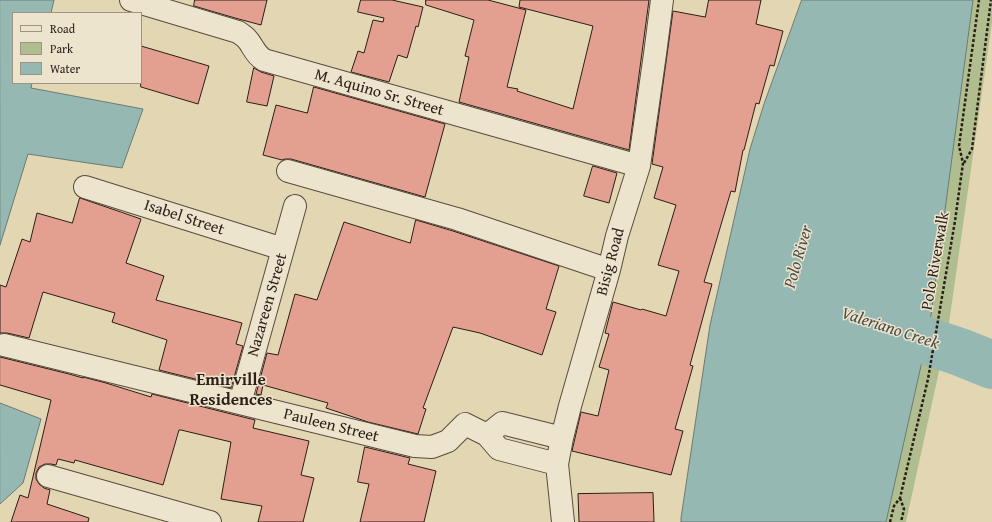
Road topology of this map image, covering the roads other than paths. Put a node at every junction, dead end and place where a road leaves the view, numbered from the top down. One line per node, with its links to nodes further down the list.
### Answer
1 (130, 0): 3 (street, M. Aquino Sr. Street)
2 (662, 0): 3 (street, Bisig Road)
3 (639, 166): 8 (street, Bisig Road)
4 (288, 171): 8 (street)
5 (85, 187): 7 (street, Isabel Street)
6 (295, 206): 7 (street, Nazareen Street)
7 (283, 249): 10 (street, Nazareen Street)
8 (609, 270): 12 (street, Bisig Road)
9 (4, 345): 10 (street, Pauleen Street)
10 (240, 403): 11 (street, Pauleen Street)
11 (487, 435): 12 (street); 13 (street, Pauleen Street)
12 (562, 438): 13 (street, Bisig Road)
13 (557, 464): 16 (street, Bisig Road)
14 (48, 476): 15 (street)
15 (210, 522)
16 (563, 522)

